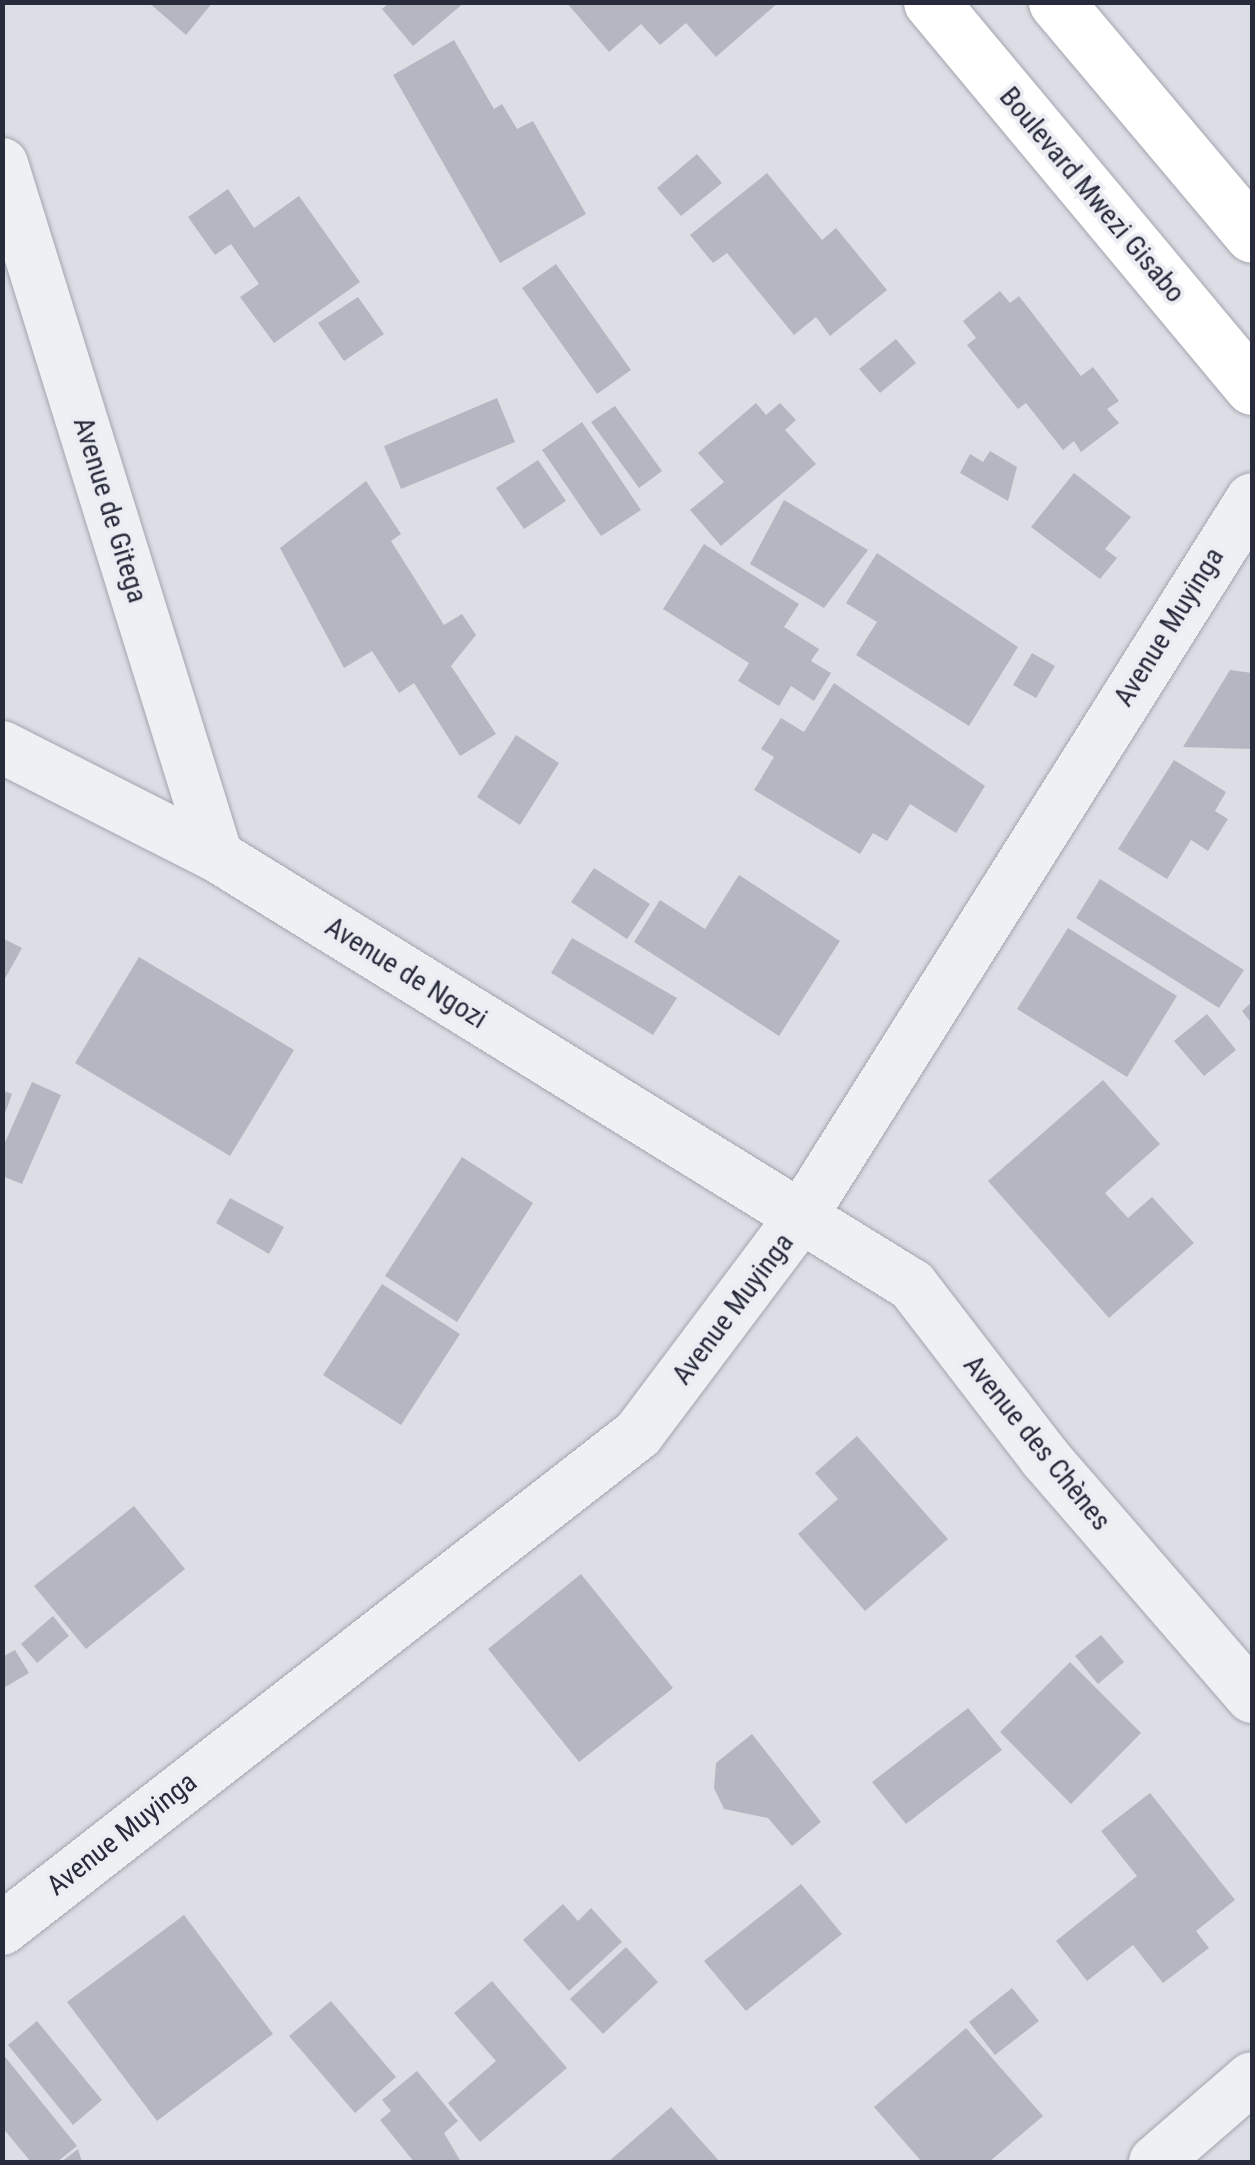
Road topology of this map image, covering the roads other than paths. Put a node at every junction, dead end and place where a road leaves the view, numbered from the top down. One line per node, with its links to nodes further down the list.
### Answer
1 (931, 2): 5 (main road, Boulevard Mwezi Gisabo)
2 (1056, 2): 4 (main road)
3 (2, 164): 8 (street, Avenue de Gitega)
4 (1252, 235)
5 (1252, 387)
6 (1252, 499): 9 (street, Avenue Muyinga)
7 (2, 747): 8 (street, Avenue de Ngozi)
8 (217, 856): 9 (street, Avenue de Ngozi)
9 (800, 1218): 10 (street, Avenue des Chènes); 11 (street, Avenue Muyinga)
10 (1252, 1697)
11 (2, 1929)
12 (1252, 2078): 13 (street)
13 (1155, 2162)

